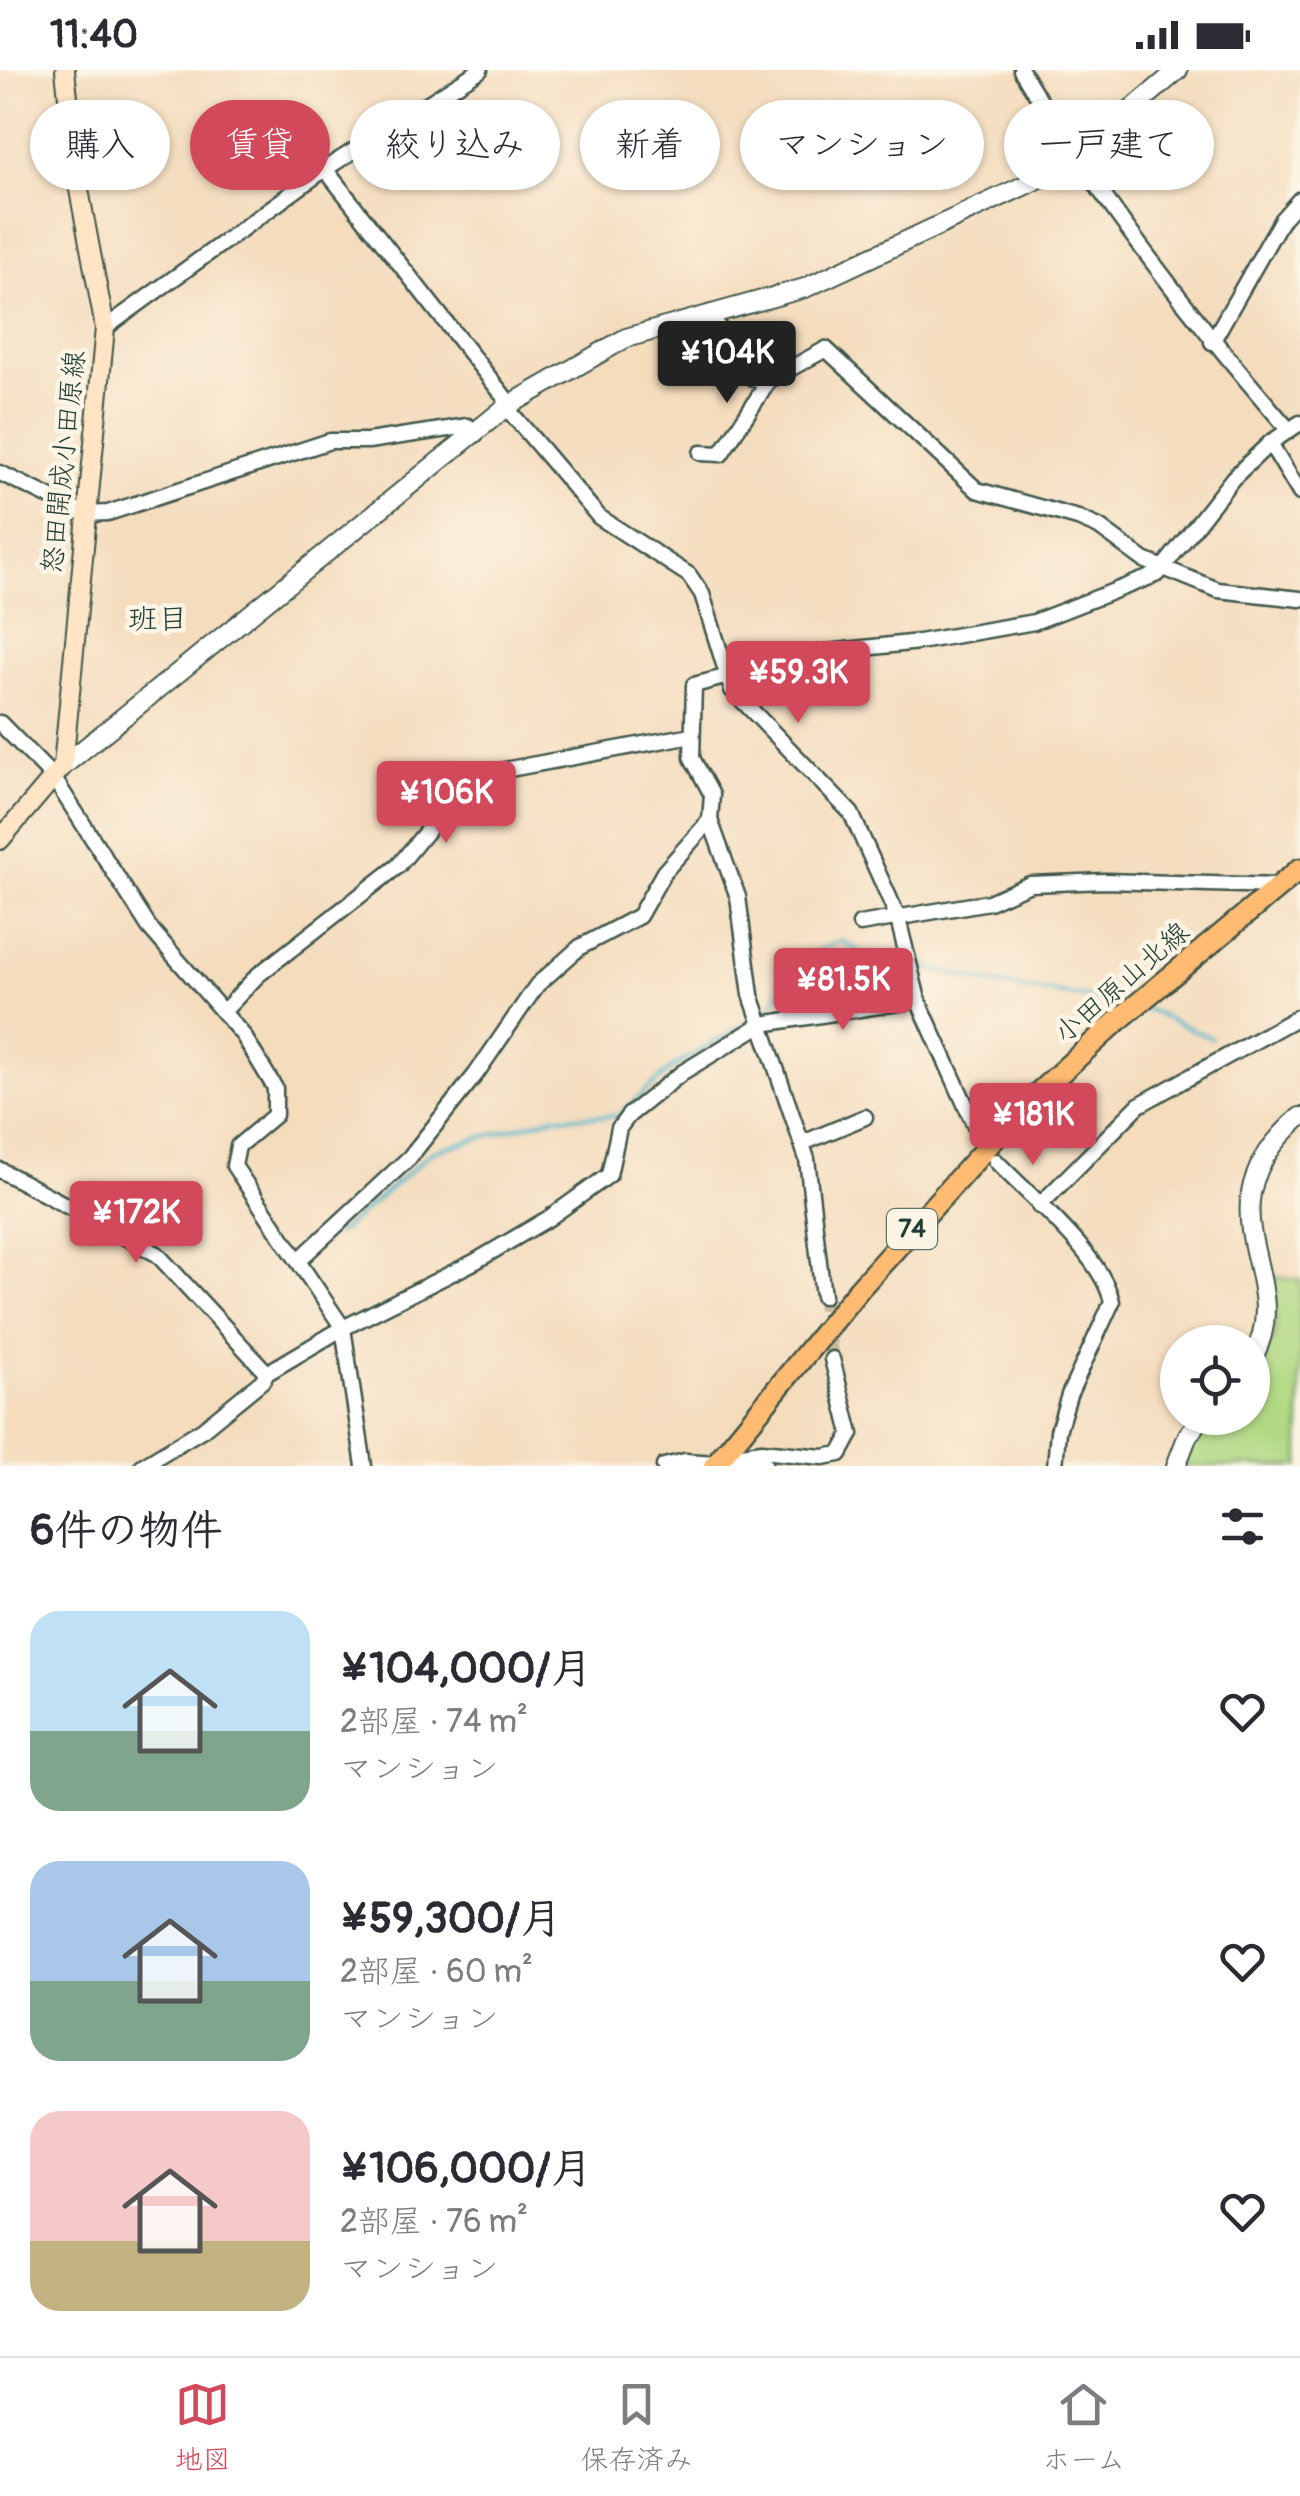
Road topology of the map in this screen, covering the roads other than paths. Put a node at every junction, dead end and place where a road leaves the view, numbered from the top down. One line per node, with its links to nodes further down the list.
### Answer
1 (65, 70): 14 (main road, 怒田開成小田原線)
2 (480, 70): 7 (street)
3 (1021, 70): 5 (street)
4 (1178, 70): 6 (street)
5 (1039, 100)
6 (1143, 100)
7 (330, 166)
8 (330, 174): 17 (street)
9 (297, 190): 14 (street)
10 (1009, 190): 13 (street)
11 (1099, 190): 15 (street)
12 (1300, 199): 15 (street)
13 (708, 313): 16 (street); 17 (street)
14 (105, 328): 24 (main road, 怒田開成小田原線)
15 (1212, 342): 18 (street)
16 (768, 382): 21 (street); 25 (street)
17 (508, 406): 19 (street); 27 (street)
18 (1294, 426): 20 (street)
19 (475, 434): 24 (street); 30 (street)
20 (1270, 443): 23 (street); 25 (street)
21 (701, 454)
22 (0, 472): 24 (street)
23 (1300, 493)
24 (86, 514): 30 (main road, 怒田開成小田原線)
25 (1166, 570): 26 (street); 27 (street)
26 (1300, 599)
27 (728, 673): 29 (street); 35 (street)
28 (0, 723): 30 (street)
29 (692, 735): 31 (street); 38 (street)
30 (58, 772): 32 (main road); 38 (street)
31 (710, 820): 40 (street); 48 (street)
32 (0, 840)
33 (1300, 868): 34 (main road, 小田原山北線 / 74)
34 (1280, 886): 35 (street); 55 (main road, 小田原山北線 / 74)
35 (897, 915): 36 (street); 37 (street)
36 (860, 924)
37 (918, 1000): 40 (street); 43 (street)
38 (223, 1012): 48 (street)
39 (1300, 1016): 47 (street)
40 (762, 1024): 44 (street); 51 (street)
41 (865, 1117): 44 (street)
42 (1300, 1117): 50 (street)
43 (975, 1126)
44 (802, 1143): 49 (street)
45 (996, 1161): 47 (street)
46 (0, 1170): 53 (street)
47 (1039, 1206): 60 (street)
48 (299, 1260): 51 (street)
49 (823, 1296)
50 (1265, 1325)
51 (343, 1328): 53 (street); 57 (street)
52 (832, 1359): 55 (street)
53 (267, 1372): 56 (street)
54 (1193, 1435): 61 (street)
55 (718, 1462): 58 (street); 59 (street)
56 (142, 1466)
57 (364, 1466)
58 (664, 1466)
59 (762, 1466)
60 (1055, 1466)
61 (1176, 1466)

